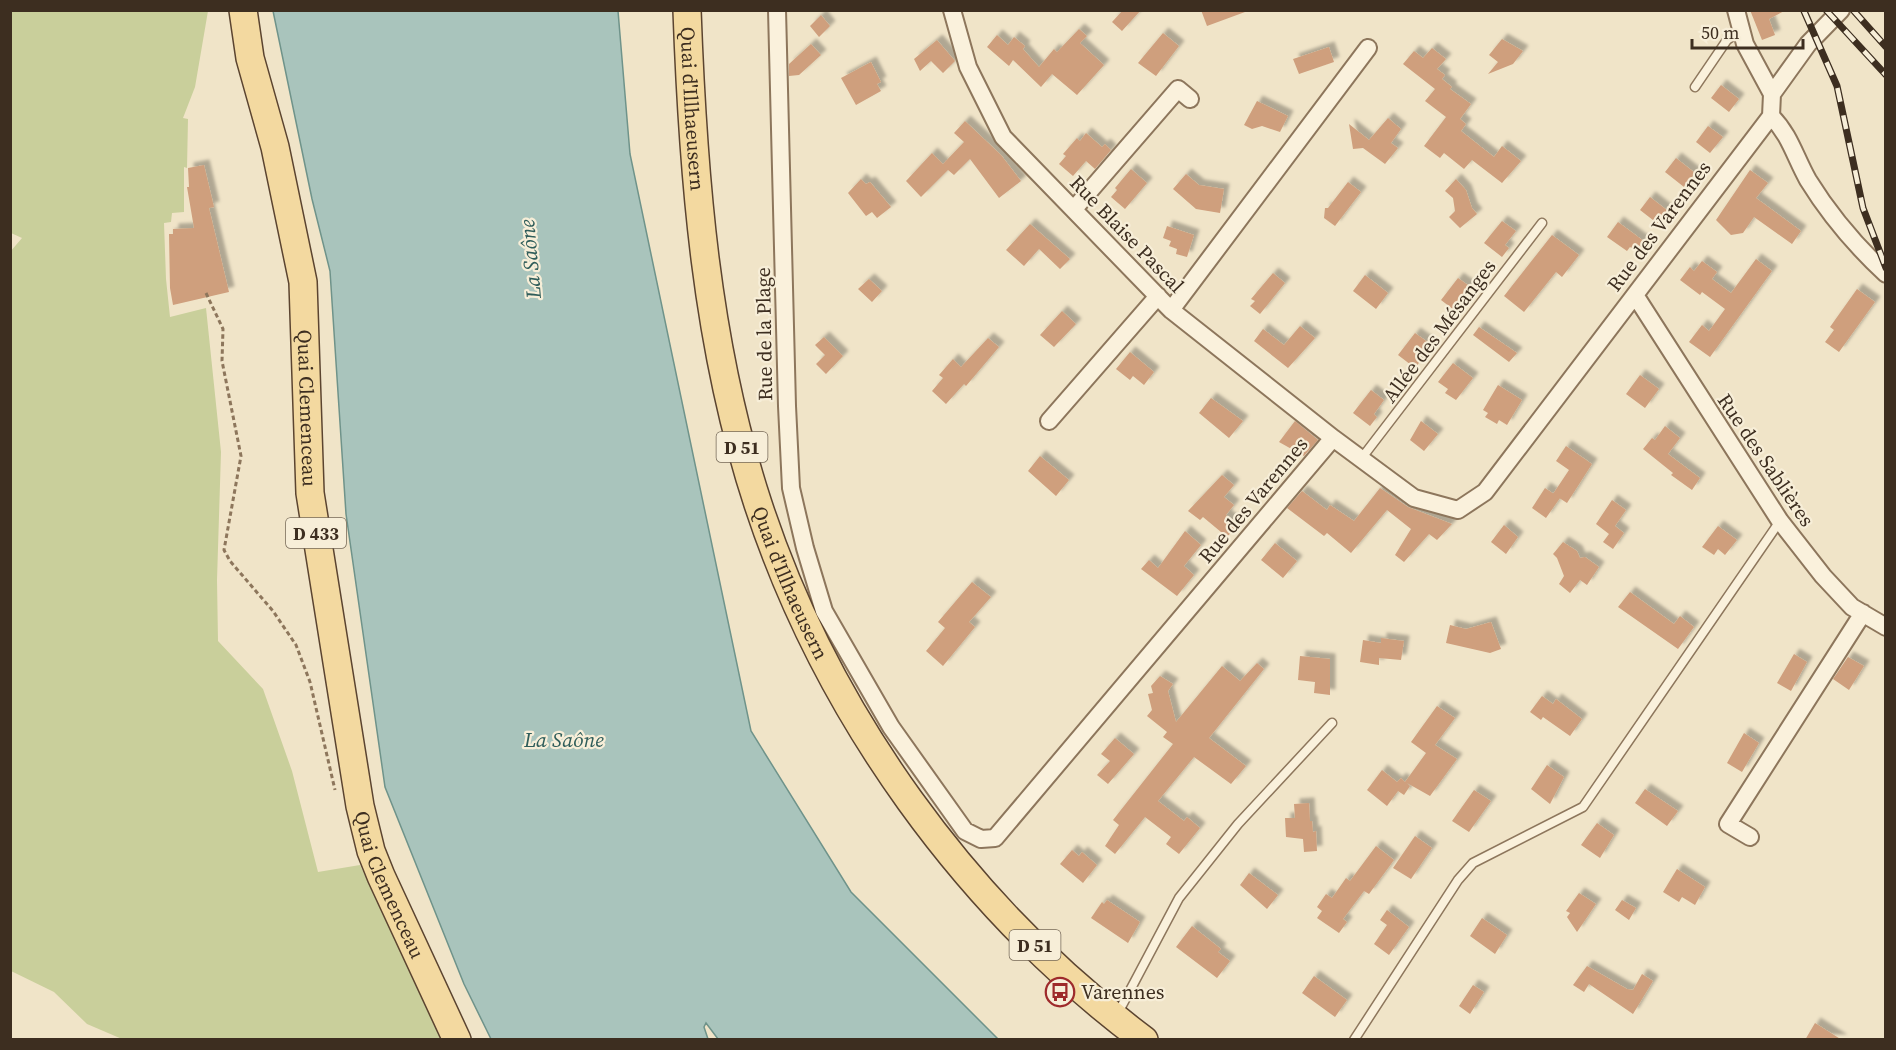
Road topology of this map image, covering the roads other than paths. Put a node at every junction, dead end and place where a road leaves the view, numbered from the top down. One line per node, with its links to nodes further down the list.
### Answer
1 (243, 10): 29 (main road, Quai Clemenceau / D 433)
2 (687, 10): 28 (main road, Quai d'Illhaeusern / D 51)
3 (777, 10): 27 (street, Rue de la Plage)
4 (952, 10): 13 (street, Rue Blaise Pascal)
5 (1736, 10): 7 (street)
6 (1841, 10): 10 (street)
7 (1741, 30): 9 (lane); 10 (street)
8 (1368, 48): 18 (street)
9 (1695, 87)
10 (1772, 94): 12 (street)
11 (1190, 99): 13 (street)
12 (1771, 116): 15 (street); 16 (street, Rue des Varennes)
13 (1074, 209): 17 (street, Rue Blaise Pascal)
14 (1542, 223): 21 (lane, Allée des Mésanges)
15 (1886, 274)
16 (1635, 295): 21 (street, Rue des Varennes); 22 (street, Rue des Sablières)
17 (1158, 296): 18 (street, Rue Blaise Pascal); 19 (street)
18 (1171, 310): 20 (street, Rue Blaise Pascal)
19 (1049, 421)
20 (1333, 438): 21 (street, Rue des Varennes); 27 (street, Rue des Varennes)
21 (1361, 459)
22 (1780, 521): 23 (street, Rue des Sablières); 31 (lane)
23 (1863, 614): 24 (street, Rue des Sablières); 26 (street)
24 (1886, 627)
25 (1332, 723): 28 (lane)
26 (1750, 837)
27 (995, 838)
28 (1113, 1023): 30 (main road, Quai d'Illhaeusern / D 51)
29 (458, 1040)
30 (1144, 1040)
31 (1354, 1040)

